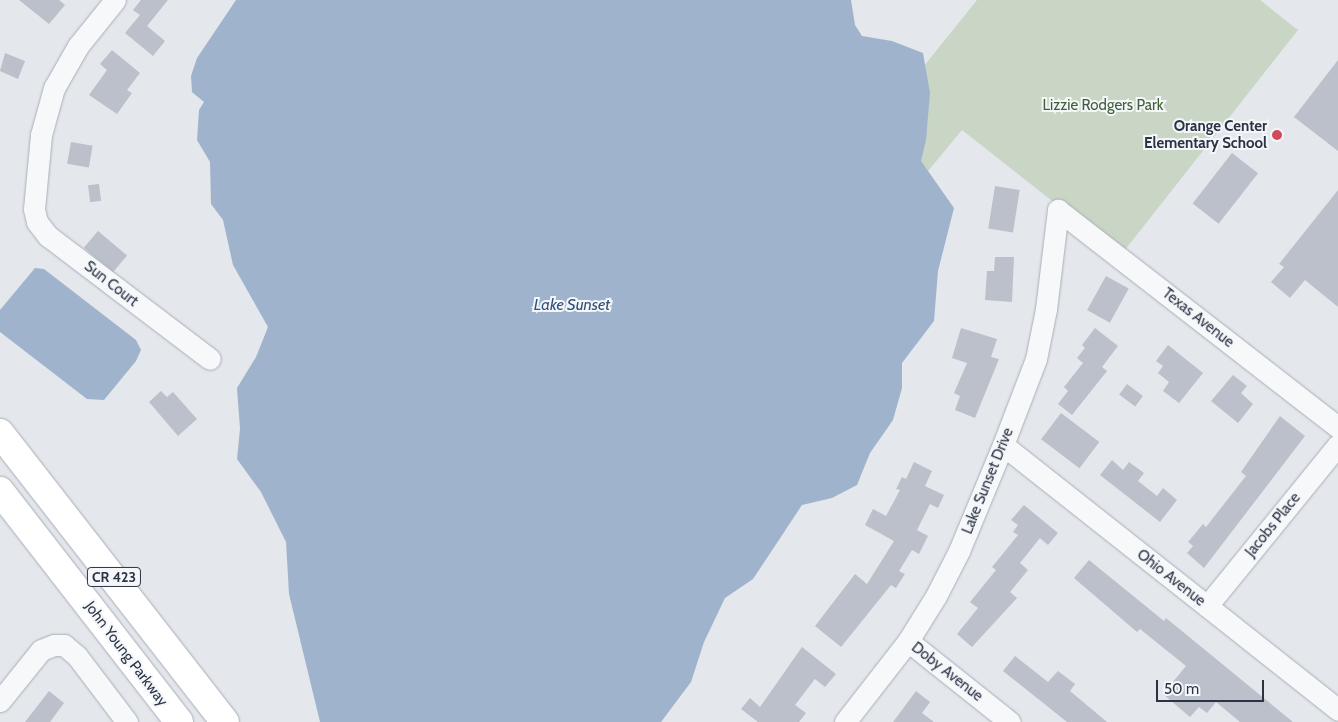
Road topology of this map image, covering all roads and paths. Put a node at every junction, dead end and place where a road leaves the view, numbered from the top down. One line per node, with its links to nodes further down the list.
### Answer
1 (115, 0): 3 (street, Sun Court)
2 (1058, 210): 4 (street, Texas Avenue); 7 (street, Lake Sunset Drive)
3 (210, 359)
4 (1338, 427)
5 (0, 433): 15 (main road, CR 423)
6 (1338, 444): 9 (street, Jacobs Place)
7 (1003, 445): 9 (street, Ohio Avenue); 10 (street, Lake Sunset Drive)
8 (0, 491): 14 (main road, John Young Parkway / CR 423)
9 (1208, 606): 12 (street, Ohio Avenue)
10 (908, 641): 16 (street, Lake Sunset Drive); 17 (street, Doby Avenue)
11 (0, 701): 13 (street)
12 (1338, 710)
13 (127, 722)
14 (179, 722)
15 (225, 722)
16 (845, 722)
17 (1010, 722)

